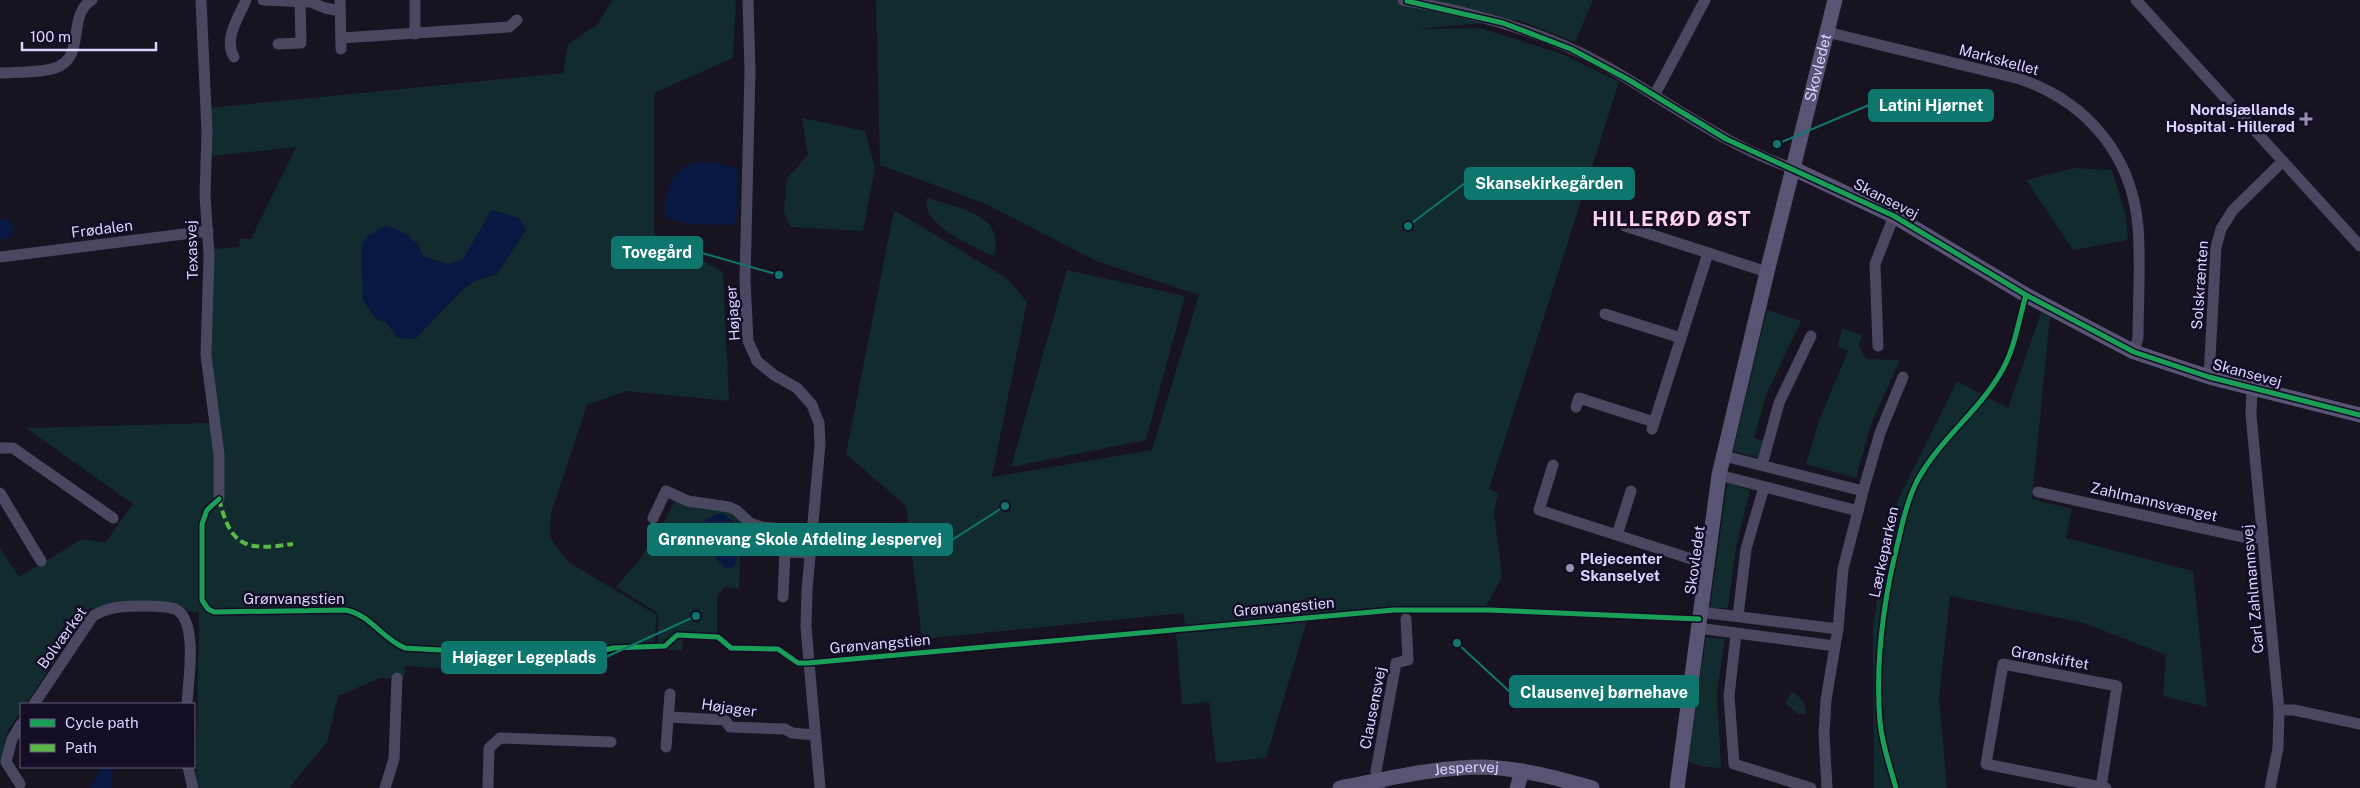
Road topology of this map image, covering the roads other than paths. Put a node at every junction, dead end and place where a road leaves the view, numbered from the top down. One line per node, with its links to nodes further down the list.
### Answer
1 (92, 0): 18 (street)
2 (201, 0): 24 (street, Texasvej)
3 (246, 0): 17 (street)
4 (263, 0): 5 (street)
5 (300, 0): 12 (street); 16 (street)
6 (415, 0): 15 (street)
7 (748, 0): 56 (street, Højager)
8 (1403, 0): 19 (street, Skansevej)
9 (1705, 0): 19 (street)
10 (1835, 0): 14 (street, Skovledet)
11 (2136, 0): 20 (street)
12 (340, 6): 15 (street)
13 (516, 20): 15 (street)
14 (1828, 32): 21 (street, Skovledet); 33 (street, Markskellet)
15 (415, 34)
16 (278, 44)
17 (234, 57)
18 (0, 73)
19 (1654, 96): 21 (street, Skansevej)
20 (2283, 161): 25 (street); 34 (street, Solskrænten)
21 (1792, 168): 22 (street, Skansevej); 28 (street, Skovledet)
22 (1894, 216): 32 (street); 33 (street, Skansevej)
23 (1625, 226): 26 (street)
24 (208, 231): 27 (street, Frødalen); 49 (street, Texasvej)
25 (2360, 246)
26 (1708, 253): 28 (street); 31 (street)
27 (0, 257)
28 (1767, 272): 40 (street, Skovledet)
29 (1605, 314): 31 (street)
30 (1811, 336): 42 (street)
31 (1681, 338): 37 (street)
32 (1878, 346)
33 (2134, 352): 34 (street, Skansevej)
34 (2209, 376): 36 (street, Skansevej)
35 (1903, 377): 47 (street)
36 (2252, 387): 38 (street, Skansevej); 54 (street, Carl Zahlmannsvej)
37 (1576, 406)
38 (2360, 416)
39 (0, 448): 51 (street)
40 (1724, 456): 42 (street); 43 (street, Skovledet)
41 (1553, 464): 53 (street)
42 (1762, 465): 47 (street)
43 (1719, 475): 44 (street); 58 (street, Skovledet)
44 (1764, 486): 50 (street); 61 (street)
45 (1631, 491): 53 (street)
46 (2038, 491): 54 (street, Zahlmannsvænget)
47 (1863, 492): 50 (street)
48 (0, 493): 57 (street)
49 (219, 498)
50 (1858, 511): 64 (street)
51 (114, 518)
52 (653, 518): 55 (street)
53 (1617, 535): 58 (street)
54 (2263, 538): 71 (street, Carl Zahlmannsvej)
55 (784, 552): 56 (street); 59 (street)
56 (810, 553): 75 (street, Højager)
57 (41, 561)
58 (1707, 564): 60 (street, Skovledet)
59 (783, 597)
60 (1700, 612): 61 (street, Skovledet); 63 (street, Skovledet)
61 (1738, 616): 64 (street, Skovledet)
62 (1406, 619): 81 (street, Clausensvej)
63 (1698, 628): 65 (street); 89 (street, Skovledet)
64 (1838, 629): 66 (street)
65 (1736, 634): 66 (street); 90 (street)
66 (1835, 646): 91 (street)
67 (397, 678): 82 (street)
68 (670, 694): 72 (street)
69 (35, 703): 70 (street, Bolværket)
70 (187, 703)
71 (2279, 710): 73 (street); 93 (street, Carl Zahlmannsvej)
72 (669, 717): 75 (street, Højager); 77 (street)
73 (2360, 724)
74 (20, 726): 80 (street)
75 (814, 735): 85 (street, Højager)
76 (611, 742): 84 (street)
77 (666, 747)
78 (188, 768): 83 (street)
79 (1522, 771): 81 (street, Jespervej); 87 (street); 88 (street, Jespervej)
80 (20, 784)
81 (1379, 784): 86 (street, Jespervej)
82 (391, 786)
83 (193, 788)
84 (488, 788)
85 (820, 788)
86 (1340, 788)
87 (1517, 788)
88 (1592, 788)
89 (1676, 788)
90 (1811, 788)
91 (1827, 788)
92 (2103, 788): 92 (street, Grønskiftet)
93 (2270, 788)

